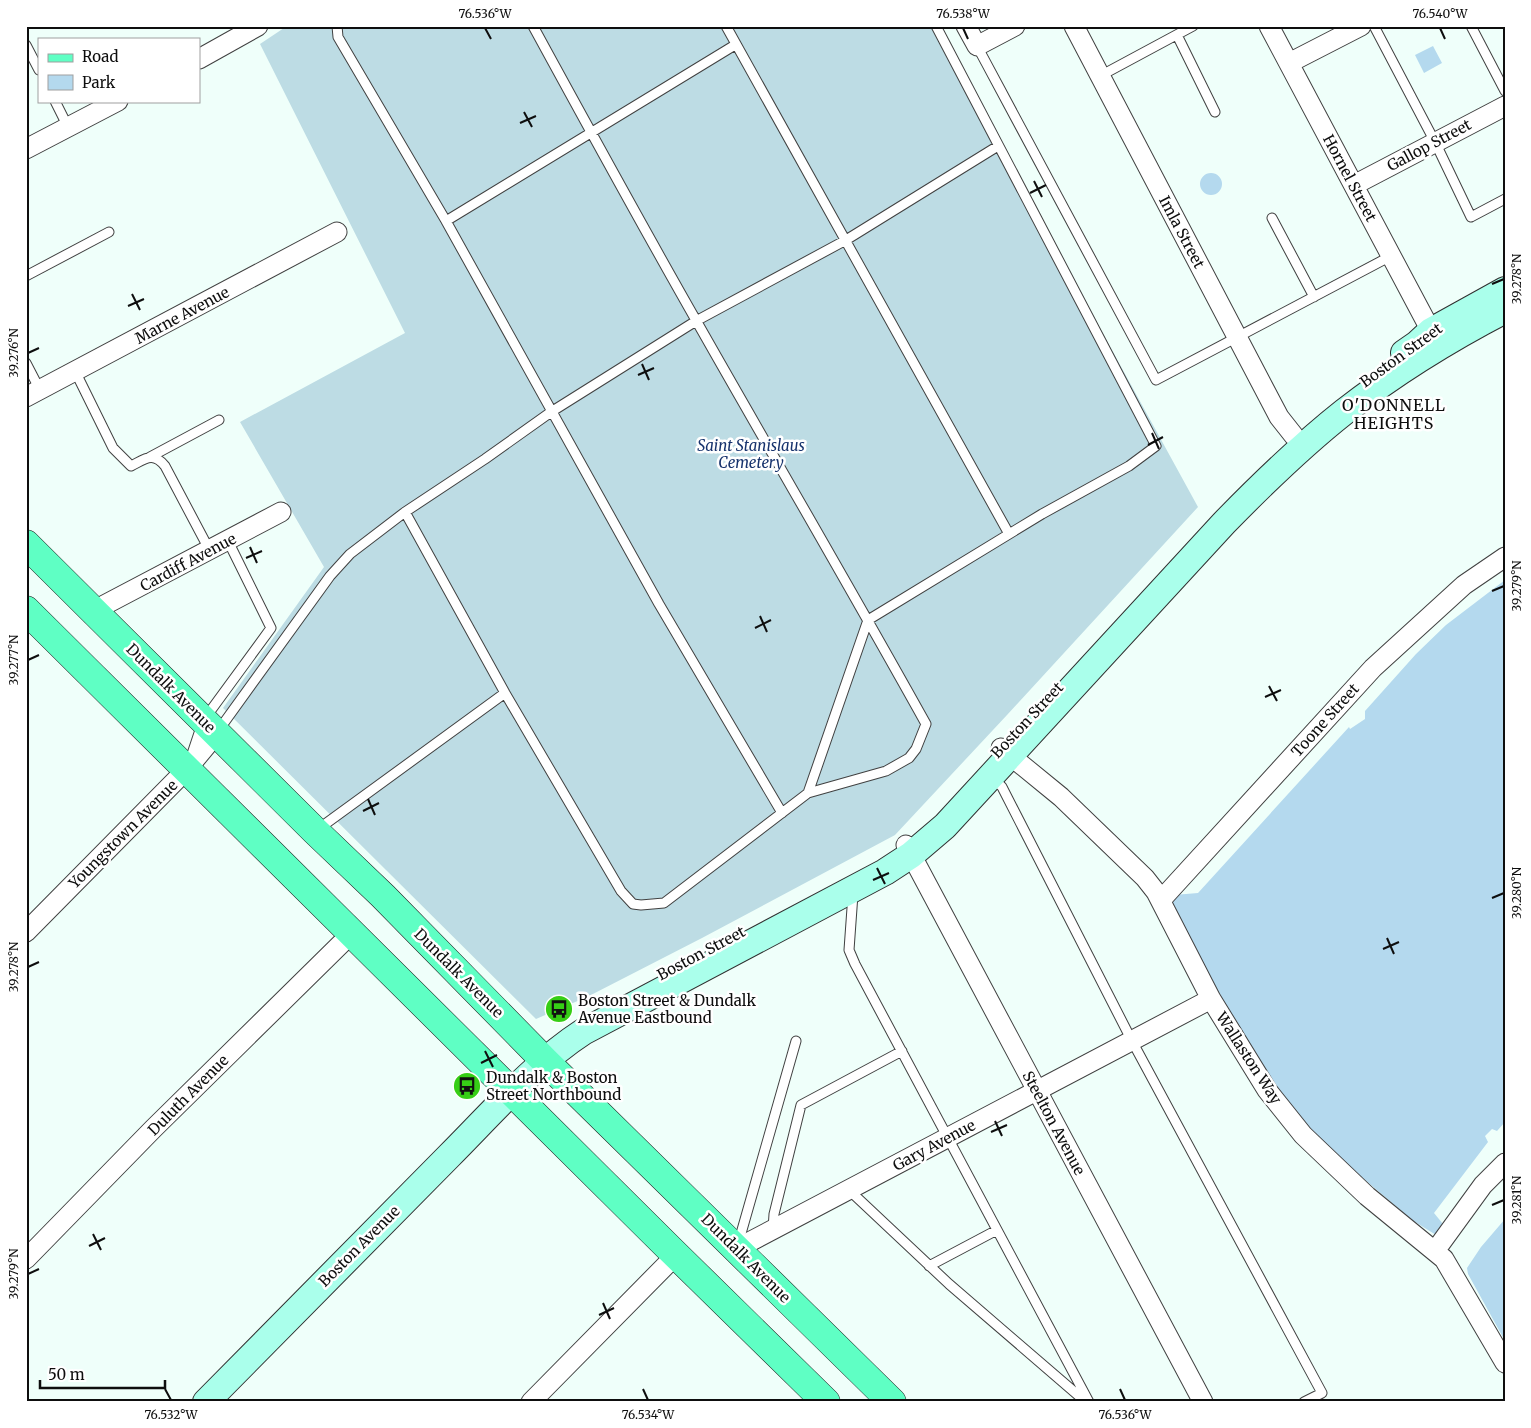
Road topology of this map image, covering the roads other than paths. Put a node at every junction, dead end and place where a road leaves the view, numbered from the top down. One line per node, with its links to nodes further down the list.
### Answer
1 (258, 26): 18 (street)
2 (337, 26): 35 (lane)
3 (533, 26): 28 (lane)
4 (726, 26): 16 (lane)
5 (936, 26): 30 (lane)
6 (966, 26): 17 (street)
7 (1015, 26): 17 (street)
8 (1074, 26): 21 (street, Imla Street)
9 (1193, 26): 14 (lane)
10 (1269, 26): 19 (street, Hornel Street)
11 (1361, 26): 19 (street)
12 (1374, 26): 29 (lane)
13 (1471, 26): 22 (lane)
14 (1178, 35): 21 (lane); 26 (lane)
15 (26, 45): 20 (lane)
16 (736, 45): 28 (lane); 38 (lane)
17 (977, 46): 46 (lane)
18 (200, 58)
19 (1289, 63): 32 (street, Hornel Street)
20 (38, 68)
21 (1100, 76): 46 (street, Imla Street)
22 (1505, 91)
23 (56, 102): 27 (lane)
24 (116, 102): 27 (street)
25 (1505, 106): 29 (street, Gallop Street)
26 (1215, 112)
27 (68, 127): 31 (street)
28 (590, 134): 35 (lane); 44 (lane)
29 (1435, 142): 32 (street, Gallop Street); 33 (lane)
30 (998, 146): 38 (lane); 56 (lane)
31 (26, 149)
32 (1354, 185): 39 (street, Hornel Street)
33 (1505, 198)
34 (1272, 218): 42 (lane)
35 (446, 221): 50 (lane)
36 (109, 232): 40 (lane)
37 (337, 232): 48 (street, Marne Avenue)
38 (846, 240): 44 (lane); 56 (lane)
39 (1391, 256): 42 (lane); 45 (street, Hornel Street)
40 (26, 276)
41 (1505, 290): 45 (main road, Boston Street)
42 (1314, 297): 46 (lane)
43 (1505, 310): 63 (main road, Boston Street)
44 (696, 321): 50 (lane); 64 (lane)
45 (1431, 330): 52 (main road, Boston Street)
46 (1238, 338): 52 (street, Imla Street)
47 (26, 363): 49 (lane)
48 (75, 371): 49 (street, Marne Avenue); 53 (lane)
49 (33, 393)
50 (551, 412): 55 (lane); 71 (lane)
51 (220, 420): 53 (lane)
52 (1294, 436): 63 (main road, Boston Street)
53 (150, 457): 59 (lane)
54 (282, 512): 57 (street, Cardiff Avenue)
55 (405, 512): 65 (lane); 66 (lane)
56 (1009, 534): 64 (lane)
57 (228, 541): 59 (street, Cardiff Avenue); 66 (lane)
58 (26, 544): 62 (main road, Dundalk Avenue)
59 (210, 551): 62 (street, Cardiff Avenue)
60 (1505, 557): 75 (street, Toone Street)
61 (26, 610): 68 (main road)
62 (93, 611): 66 (main road, Dundalk Avenue)
63 (1132, 615): 67 (main road, Boston Street)
64 (868, 620): 70 (lane); 70 (lane)
65 (505, 693): 71 (lane); 72 (lane)
66 (210, 727): 68 (street, Youngstown Avenue); 72 (main road, Dundalk Avenue)
67 (1005, 752): 69 (main road, Boston Street); 73 (main road, Boston Street); 75 (street, Wallaston Way)
68 (187, 769): 76 (street, Youngstown Avenue); 77 (main road)
69 (992, 776): 73 (main road, Boston Street); 80 (lane)
70 (808, 793): 71 (lane)
71 (782, 813)
72 (314, 832): 82 (main road, Dundalk Avenue)
73 (908, 850): 74 (main road, Boston Street); 82 (main road, Boston Street); 83 (street, Steelton Avenue)
74 (854, 888): 81 (lane); 82 (main road, Boston Street)
75 (1161, 900): 78 (street, Wallaston Way)
76 (26, 932)
77 (352, 933): 84 (main road); 93 (street, Duluth Avenue)
78 (1211, 999): 80 (street, Gary Avenue); 91 (street, Wallaston Way)
79 (796, 1041): 90 (lane)
80 (1132, 1041): 83 (street, Gary Avenue); 102 (lane)
81 (902, 1051): 85 (lane); 88 (lane)
82 (539, 1054): 84 (main road, Boston Avenue); 90 (main road, Dundalk Avenue)
83 (1037, 1091): 85 (street, Gary Avenue); 101 (street, Steelton Avenue)
84 (513, 1092): 92 (main road); 96 (main road, Boston Avenue)
85 (948, 1138): 87 (street, Gary Avenue); 89 (lane)
86 (1505, 1163): 91 (street)
87 (849, 1190): 88 (street, Gary Avenue); 94 (lane)
88 (773, 1230): 90 (street, Gary Avenue)
89 (997, 1230): 94 (lane); 100 (lane)
90 (736, 1249): 99 (main road, Dundalk Avenue)
91 (1435, 1251): 95 (street, Wallaston Way)
92 (676, 1255): 97 (street); 98 (main road)
93 (26, 1259)
94 (929, 1266): 100 (lane)
95 (1505, 1363)
96 (206, 1402)
97 (531, 1402)
98 (826, 1402)
99 (892, 1402)
100 (1088, 1402)
101 (1203, 1402)
102 (1304, 1402)

